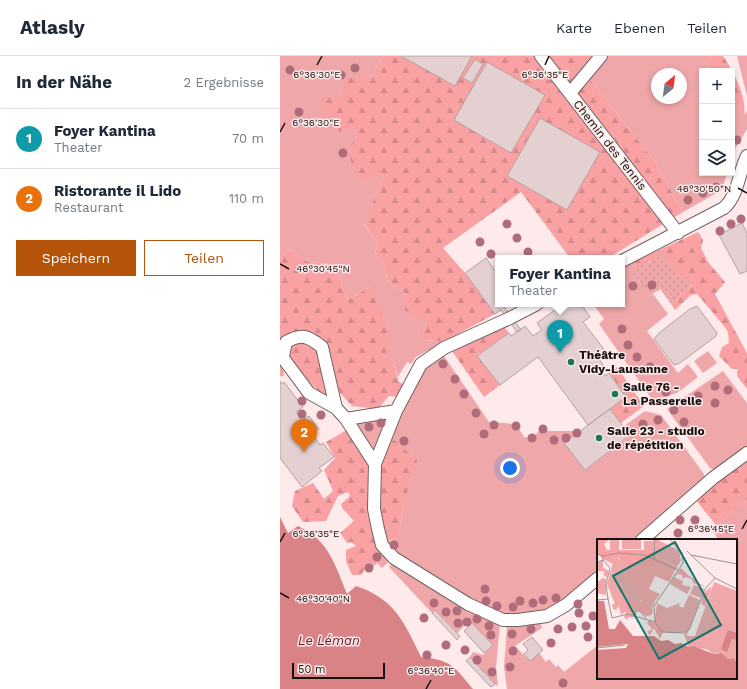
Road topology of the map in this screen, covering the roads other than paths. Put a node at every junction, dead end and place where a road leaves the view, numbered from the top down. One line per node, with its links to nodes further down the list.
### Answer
1 (541, 56): 3 (street, Chemin des Tennis)
2 (601, 56): 3 (street)
3 (570, 93): 5 (street, Chemin des Tennis)
4 (747, 156): 5 (street)
5 (678, 233): 6 (street)
6 (625, 260)
7 (531, 307): 10 (street)
8 (281, 355): 9 (street); 9 (street)
9 (336, 408): 11 (street)
10 (396, 411): 11 (street); 13 (street)
11 (346, 419): 13 (street)
12 (747, 453): 14 (street)
13 (374, 464): 15 (street)
14 (643, 539)
15 (597, 579)

